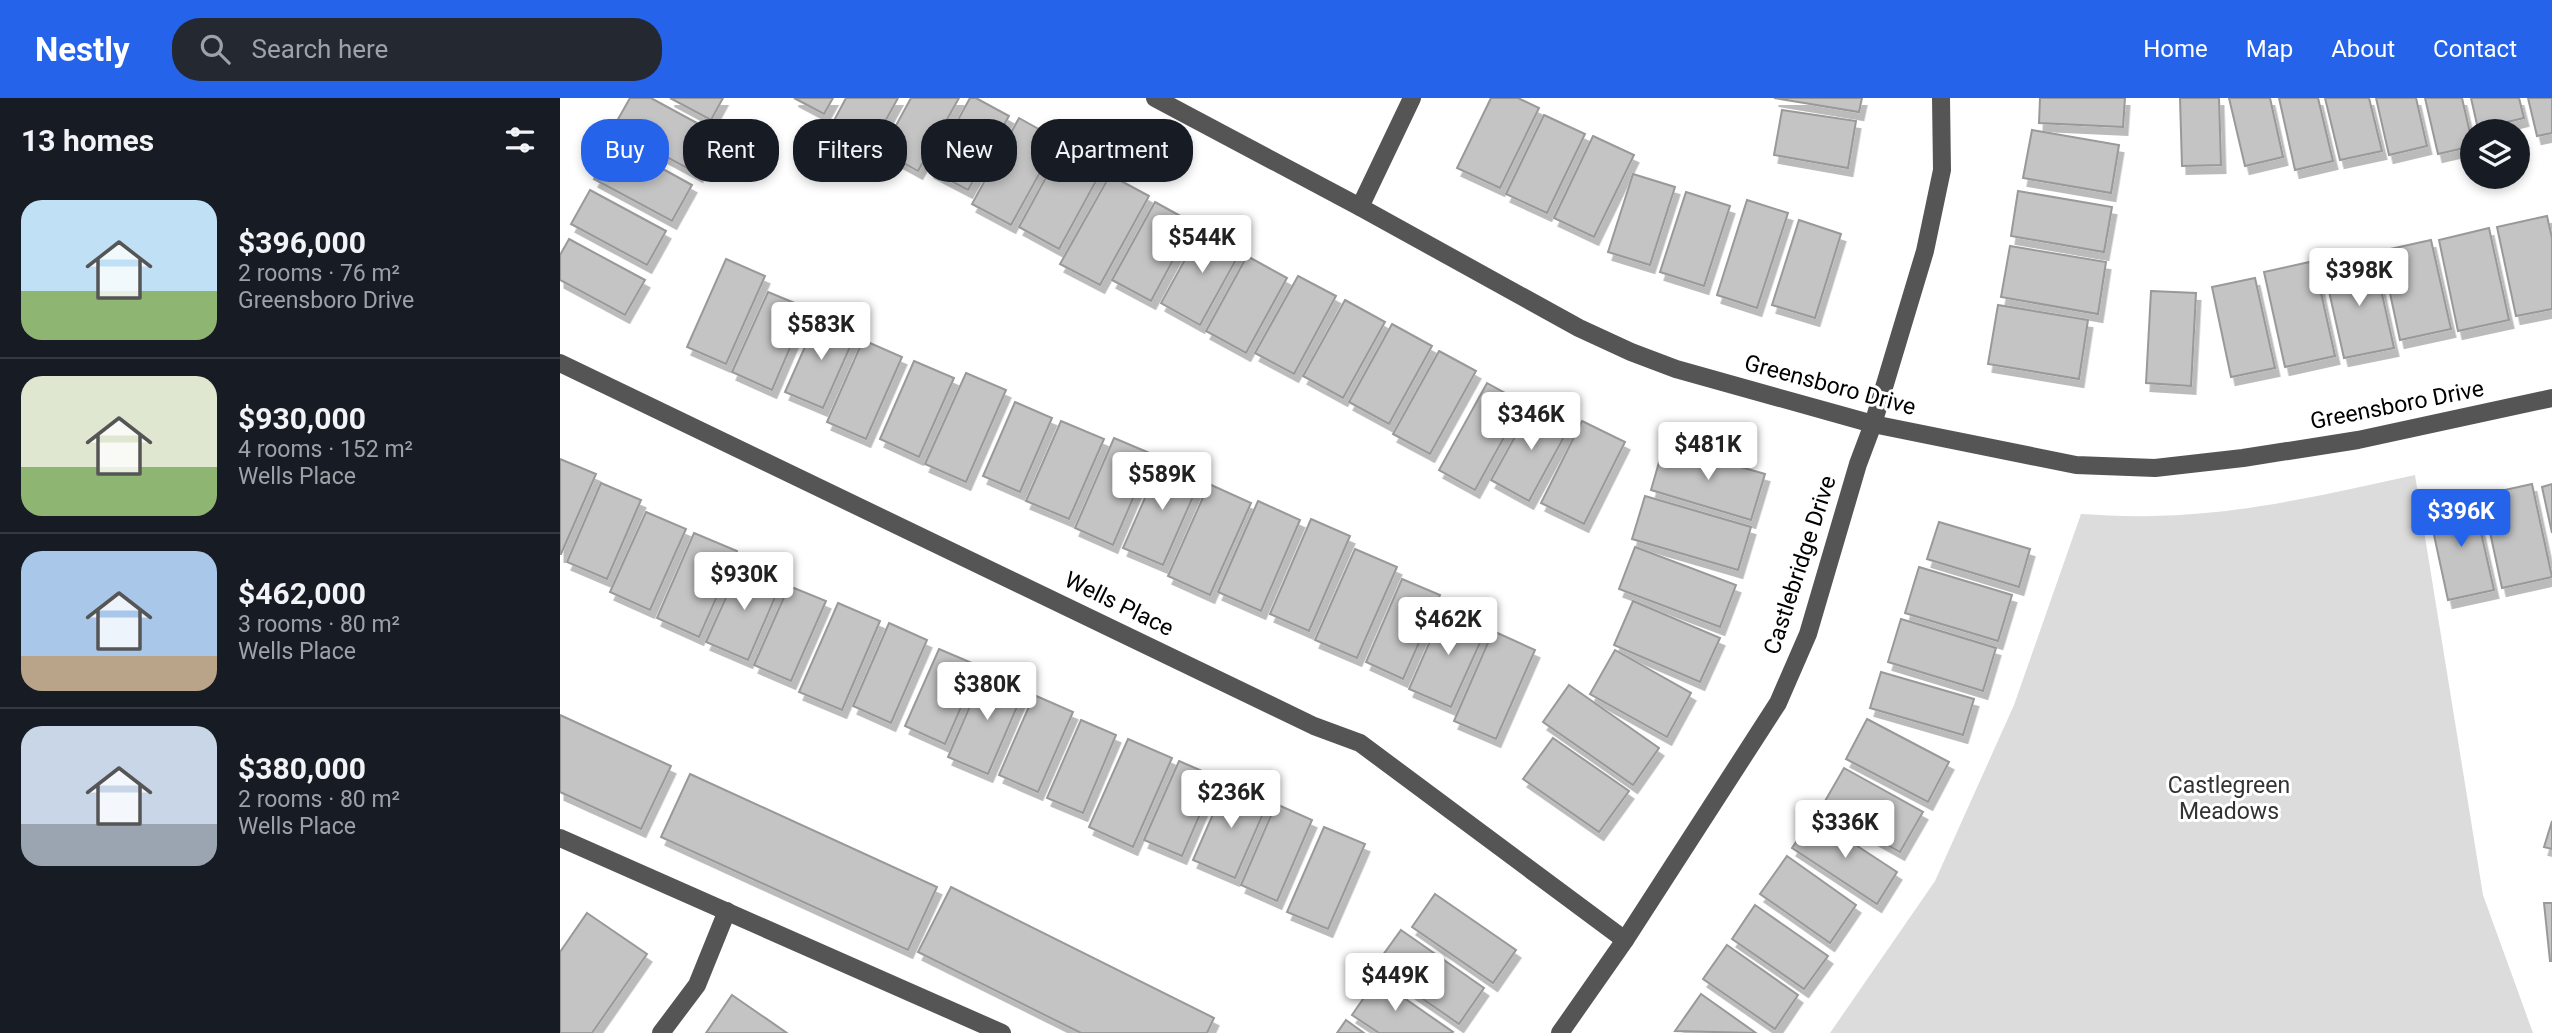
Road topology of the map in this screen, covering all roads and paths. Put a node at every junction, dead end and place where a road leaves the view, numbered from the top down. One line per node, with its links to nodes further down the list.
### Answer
1 (1155, 98): 4 (street, Greensboro Drive)
2 (1412, 98): 4 (street)
3 (1941, 98): 7 (street, Castlebridge Drive)
4 (1360, 207): 7 (street, Greensboro Drive)
5 (560, 363): 10 (street, Wells Place)
6 (2552, 398): 7 (street, Greensboro Drive)
7 (1873, 425): 10 (street, Castlebridge Drive)
8 (560, 838): 9 (street)
9 (727, 911): 11 (street); 12 (street)
10 (1625, 940): 13 (street, Castlebridge Drive)
11 (661, 1033)
12 (1002, 1033)
13 (1560, 1033)

